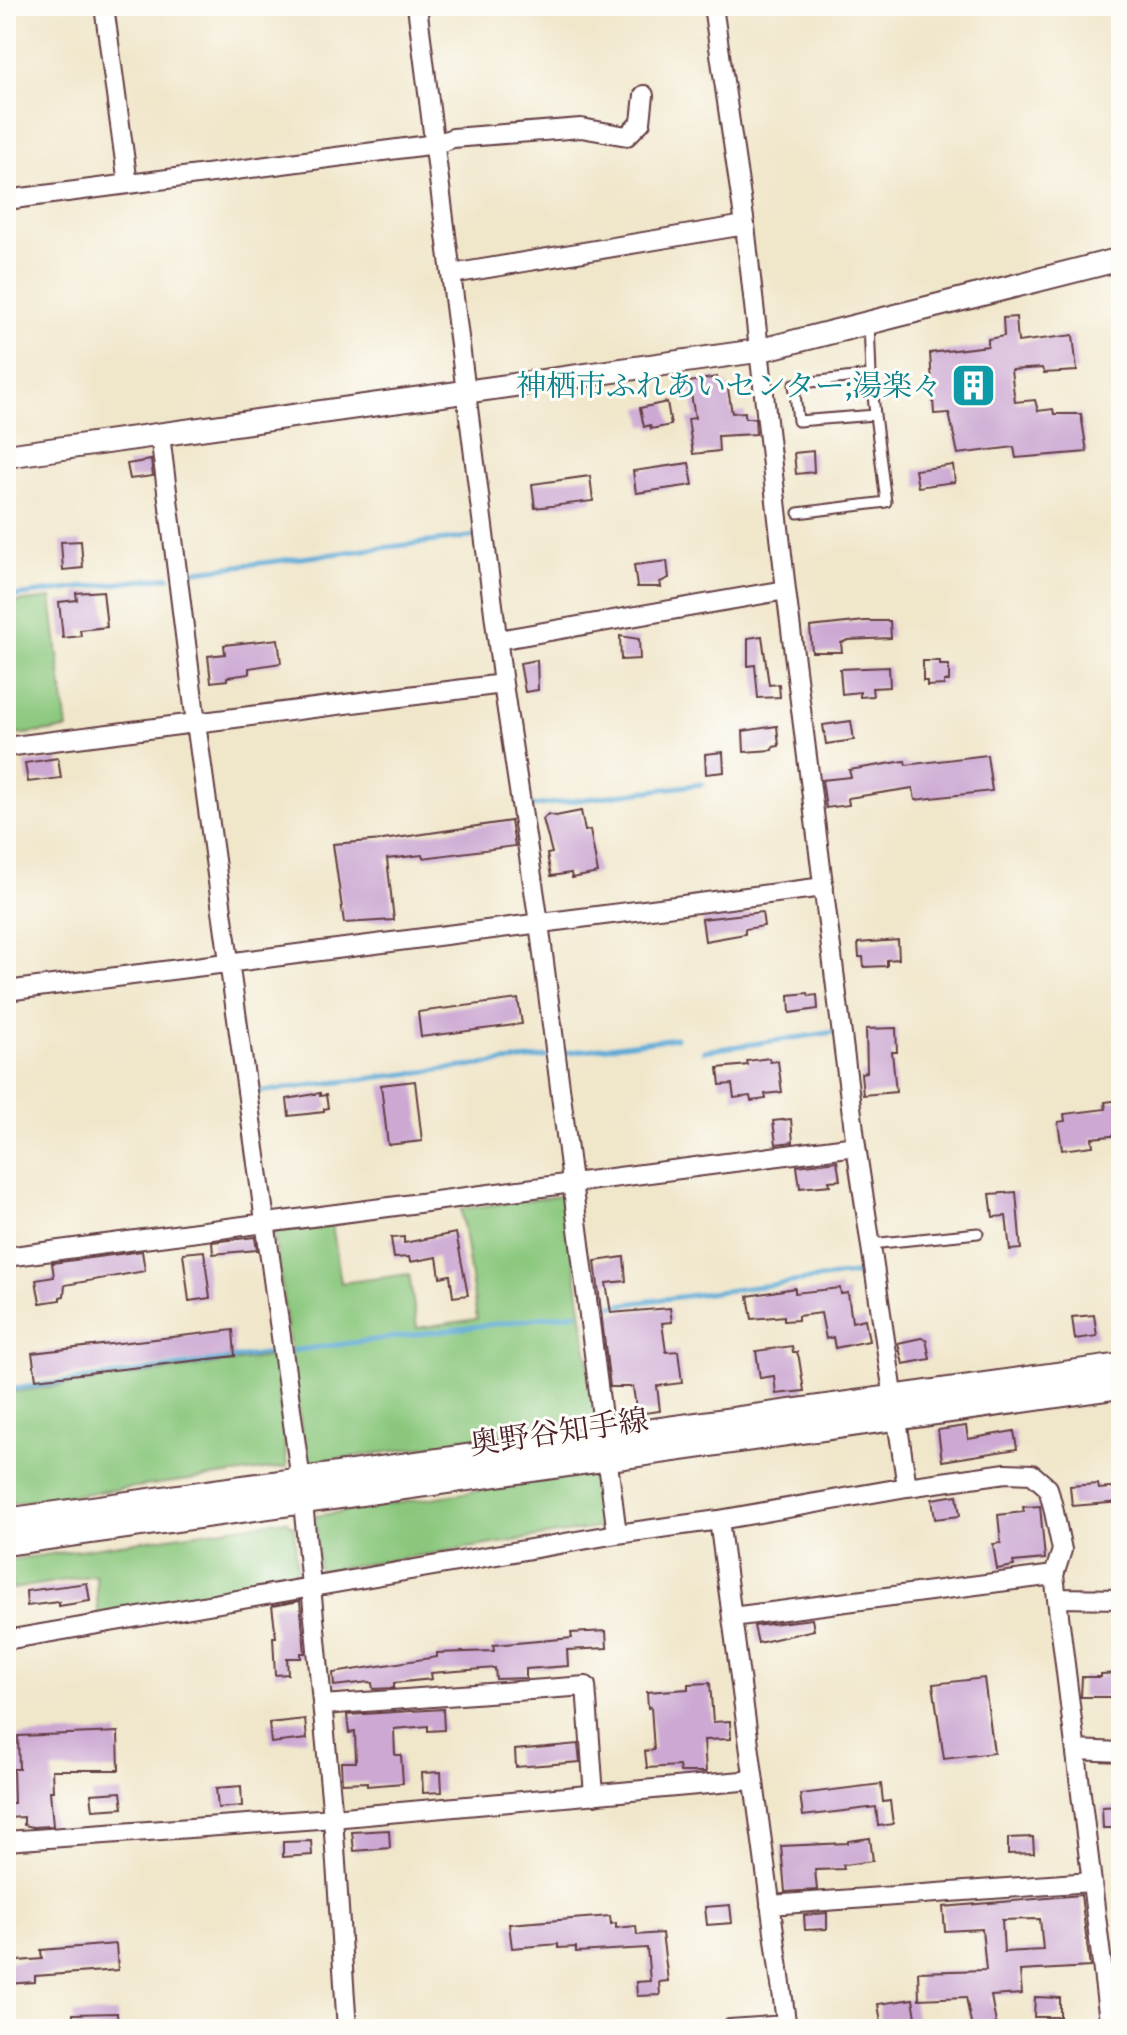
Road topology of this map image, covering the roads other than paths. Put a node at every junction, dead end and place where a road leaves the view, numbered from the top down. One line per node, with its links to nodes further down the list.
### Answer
1 (104, 6): 6 (street)
2 (417, 6): 5 (street)
3 (713, 6): 8 (street)
4 (644, 95): 5 (street)
5 (436, 144): 6 (street); 10 (street)
6 (128, 184): 7 (street)
7 (6, 200)
8 (745, 225): 10 (street); 12 (street)
9 (1121, 259): 11 (street)
10 (452, 274): 14 (street)
11 (869, 322): 12 (street); 13 (lane)
12 (757, 351): 14 (street); 19 (street)
13 (871, 375): 15 (lane); 15 (lane)
14 (467, 391): 16 (street); 20 (street)
15 (875, 415): 18 (lane)
16 (160, 435): 17 (street); 22 (street)
17 (6, 456)
18 (798, 513)
19 (786, 590): 20 (street); 24 (street)
20 (498, 640): 21 (street)
21 (503, 684): 22 (street); 25 (street)
22 (196, 723): 23 (street); 26 (street)
23 (6, 747)
24 (824, 887): 25 (street); 28 (street)
25 (539, 923): 26 (street); 29 (street)
26 (229, 962): 27 (street); 30 (street)
27 (6, 991)
28 (856, 1146): 29 (street); 32 (street)
29 (571, 1185): 30 (street); 37 (street)
30 (263, 1224): 33 (street); 39 (street)
31 (978, 1233): 32 (lane)
32 (871, 1244): 36 (street)
33 (6, 1257)
34 (1121, 1367): 36 (main road, 奥野谷知手線)
35 (1121, 1385): 36 (main road, 奥野谷知手線)
36 (896, 1407): 37 (main road, 奥野谷知手線); 38 (street)
37 (606, 1448): 39 (main road, 奥野谷知手線); 42 (street)
38 (907, 1487): 40 (street); 44 (street)
39 (301, 1490): 41 (main road, 奥野谷知手線); 43 (main road, 奥野谷知手線); 45 (street)
40 (719, 1520): 42 (street); 48 (street)
41 (6, 1522)
42 (617, 1534): 45 (street)
43 (6, 1542)
44 (1054, 1575): 46 (street); 48 (street)
45 (312, 1588): 50 (street); 51 (street)
46 (1058, 1598): 47 (street); 52 (street)
47 (1121, 1599)
48 (732, 1617): 54 (street)
49 (6, 1620): 50 (street)
50 (7, 1640)
51 (323, 1705): 55 (street); 56 (street)
52 (1076, 1750): 53 (street); 58 (street)
53 (1121, 1752)
54 (753, 1780): 55 (street); 59 (street)
55 (594, 1795): 56 (street)
56 (333, 1818): 57 (street); 62 (street)
57 (6, 1841)
58 (1091, 1882): 59 (street); 64 (street)
59 (770, 1905): 61 (street)
60 (1121, 2025): 64 (street)
61 (786, 2027): 63 (street)
62 (347, 2029)
63 (730, 2029)
64 (1112, 2029)

